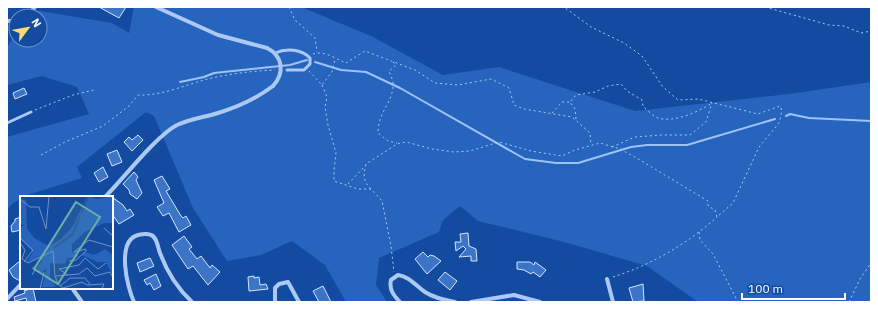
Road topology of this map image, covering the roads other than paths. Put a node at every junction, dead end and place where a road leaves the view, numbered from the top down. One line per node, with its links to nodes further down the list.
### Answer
1 (156, 7): 2 (street, bridge)
2 (276, 53): 3 (lane); 6 (street, bridge)
3 (287, 70)
4 (31, 112): 5 (lane)
5 (7, 123)
6 (106, 196)
7 (606, 279): 20 (street)
8 (20, 285): 10 (street)
9 (73, 289): 11 (street)
10 (7, 299)
11 (82, 302)
12 (134, 302): 13 (street)
13 (192, 302)
14 (275, 302): 15 (street)
15 (298, 302)
16 (400, 302): 17 (street)
17 (455, 302)
18 (471, 302): 19 (street)
19 (540, 302)
20 (613, 302)

